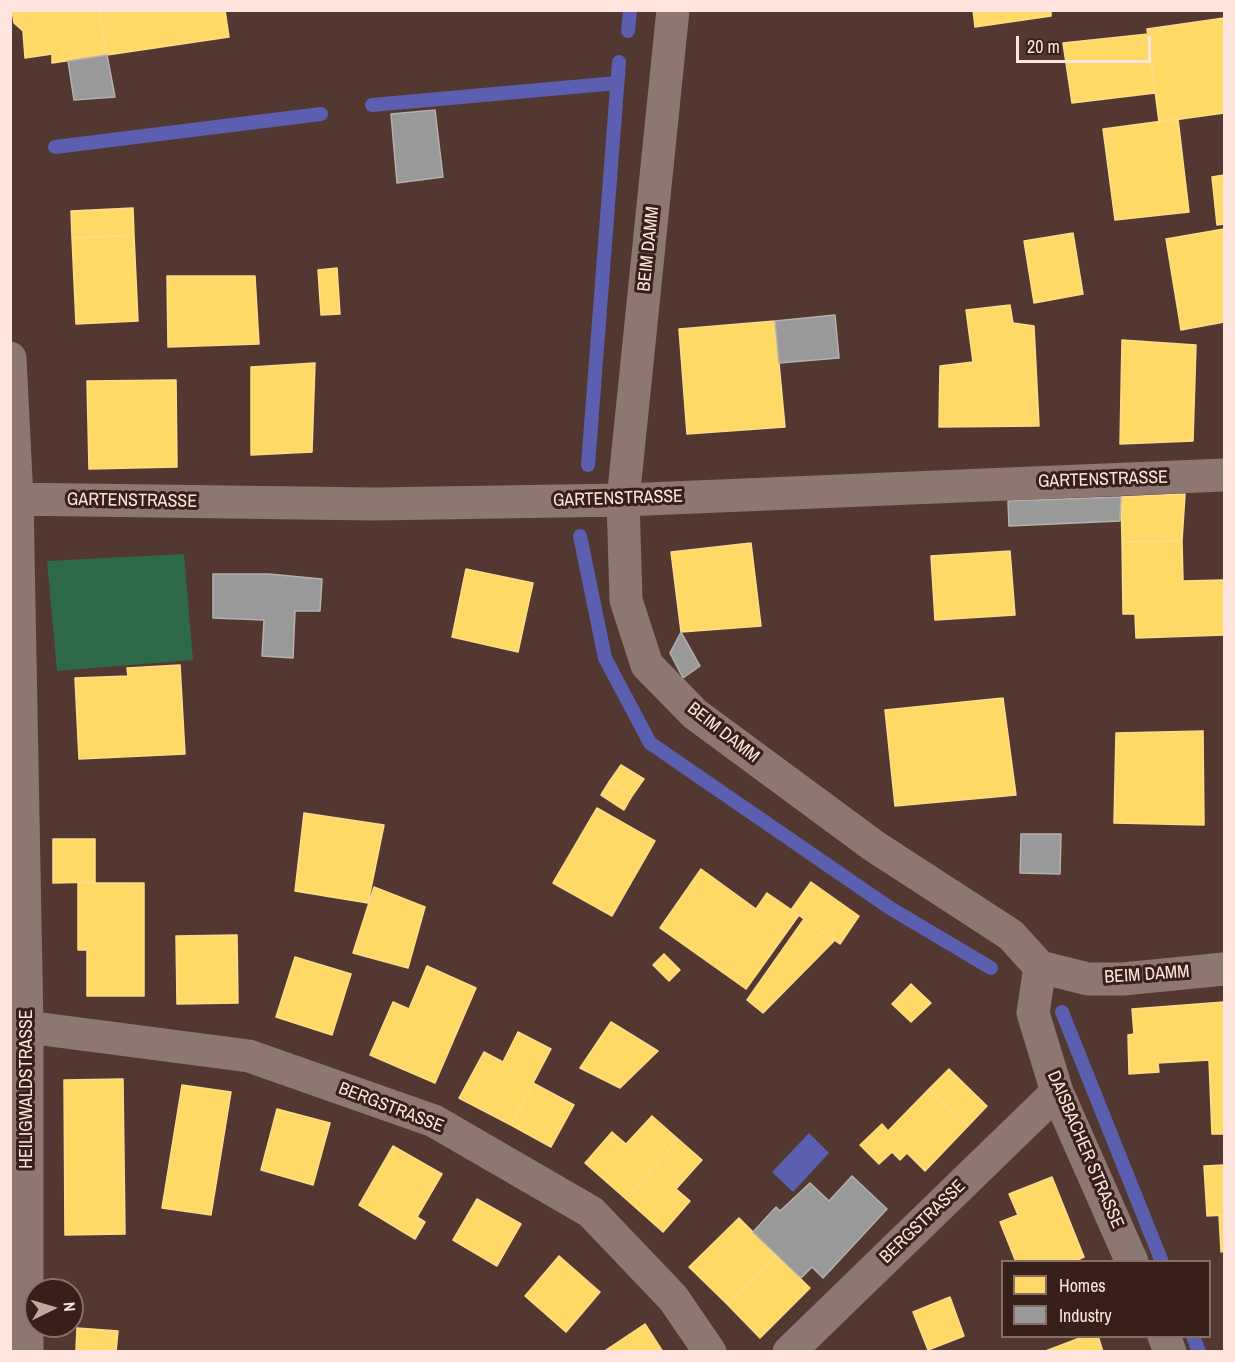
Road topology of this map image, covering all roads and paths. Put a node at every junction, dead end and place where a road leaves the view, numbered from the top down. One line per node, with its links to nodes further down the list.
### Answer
1 (673, 10): 5 (street, BEIM DAMM)
2 (10, 358): 4 (street, HEILIGWALDSTRASSE)
3 (1224, 475): 5 (street, GARTENSTRASSE)
4 (14, 499): 5 (street, GARTENSTRASSE); 8 (street, HEILIGWALDSTRASSE)
5 (623, 500): 6 (street, BEIM DAMM)
6 (1040, 967): 7 (street, BEIM DAMM); 9 (street, DAISBACHER STRASSE)
7 (1224, 969)
8 (27, 1027): 11 (street, HEILIGWALDSTRASSE); 12 (street, BERGSTRASSE)
9 (1057, 1092): 10 (street, DAISBACHER STRASSE); 13 (street, BERGSTRASSE)
10 (1131, 1260)
11 (27, 1352)
12 (710, 1352)
13 (789, 1352)

